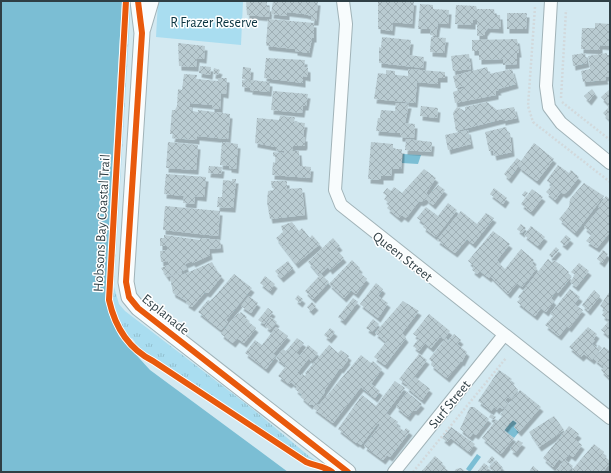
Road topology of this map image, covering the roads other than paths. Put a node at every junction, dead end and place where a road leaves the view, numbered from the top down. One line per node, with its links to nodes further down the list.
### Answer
1 (138, 1): 7 (street, Esplanade)
2 (151, 1): 7 (street, Esplanade)
3 (343, 1): 6 (street, Queen Street)
4 (352, 1): 6 (street, Queen Street)
5 (551, 1): 8 (street)
6 (346, 24): 9 (street, Queen Street)
7 (142, 33): 11 (street, Esplanade)
8 (610, 163)
9 (504, 336): 10 (street, Queen Street); 12 (street, Surf Street)
10 (610, 418)
11 (348, 472)
12 (394, 472)

